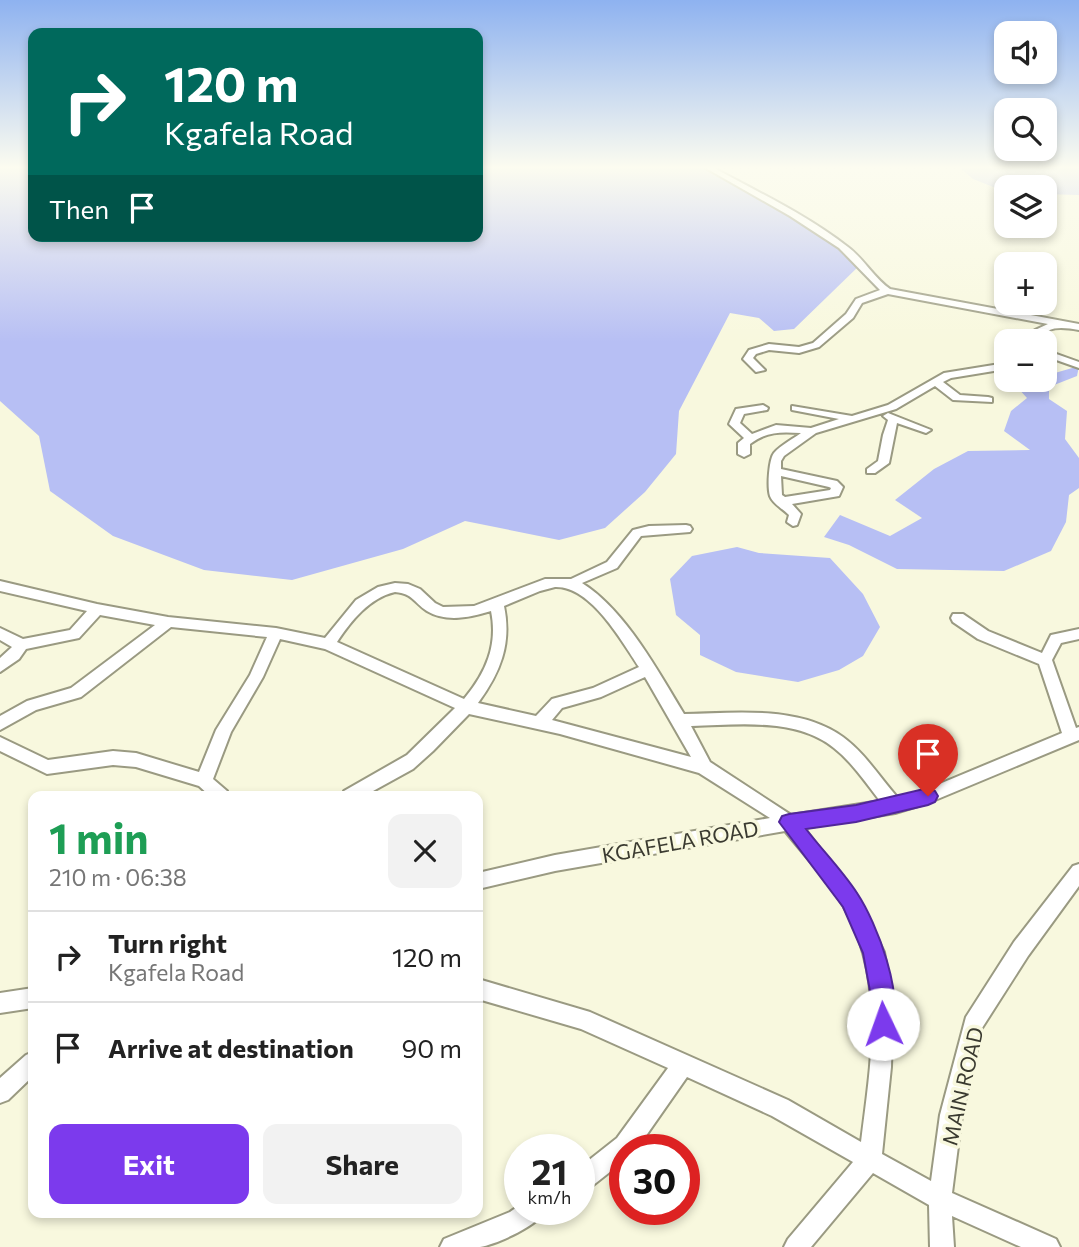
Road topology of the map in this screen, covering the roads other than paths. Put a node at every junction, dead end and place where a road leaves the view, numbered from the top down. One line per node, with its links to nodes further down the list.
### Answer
1 (808, 225): 2 (street)
2 (887, 291): 3 (street); 9 (street)
3 (1057, 323): 4 (street); 5 (street)
4 (1079, 327)
5 (1044, 329)
6 (1057, 357): 7 (street)
7 (1079, 365)
8 (994, 367): 10 (street)
9 (760, 370)
10 (936, 382): 11 (street); 14 (street)
11 (988, 400)
12 (763, 408): 19 (street)
13 (796, 408): 15 (street)
14 (877, 412): 15 (street); 16 (street)
15 (849, 419): 18 (street)
16 (894, 419): 17 (street); 22 (street)
17 (926, 430)
18 (812, 431): 19 (street); 21 (street)
19 (751, 438): 20 (street)
20 (744, 454)
21 (774, 471): 23 (street); 23 (street)
22 (871, 471)
23 (780, 502): 24 (street)
24 (793, 522)
25 (686, 529): 26 (street)
26 (574, 584): 28 (street); 39 (street)
27 (0, 586): 29 (street)
28 (497, 604): 35 (street); 40 (street)
29 (97, 609): 31 (street); 36 (street)
30 (958, 618): 37 (street)
31 (168, 622): 33 (street); 42 (street)
32 (0, 633): 36 (street)
33 (276, 633): 35 (street); 47 (street)
34 (1079, 634): 37 (street)
35 (328, 644): 40 (street)
36 (21, 645): 38 (street)
37 (1045, 660): 44 (street)
38 (0, 666)
39 (648, 669): 41 (street); 43 (street)
40 (467, 707): 43 (street); 49 (street)
41 (682, 720): 46 (street); 50 (street)
42 (0, 724)
43 (539, 724): 46 (street)
44 (1075, 734): 50 (street, KGAFELA ROAD)
45 (0, 744): 47 (street)
46 (705, 767): 51 (street)
47 (204, 781): 48 (street)
48 (215, 791)
49 (359, 791)
50 (895, 806): 51 (street, KGAFELA ROAD)
51 (789, 822): 53 (street, KGAFELA ROAD); 60 (street)
52 (1079, 872): 62 (street, MAIN ROAD)
53 (483, 880)
54 (483, 990): 57 (street)
55 (28, 999): 56 (street)
56 (0, 1003)
57 (683, 1065): 60 (street); 61 (street)
58 (28, 1067): 59 (street)
59 (0, 1092)
60 (870, 1160): 62 (street); 65 (street)
61 (595, 1169)
62 (940, 1199): 66 (street, MAIN ROAD); 67 (street)
63 (504, 1223): 64 (street)
64 (452, 1247)
65 (796, 1247)
66 (942, 1247)
67 (1048, 1247)

